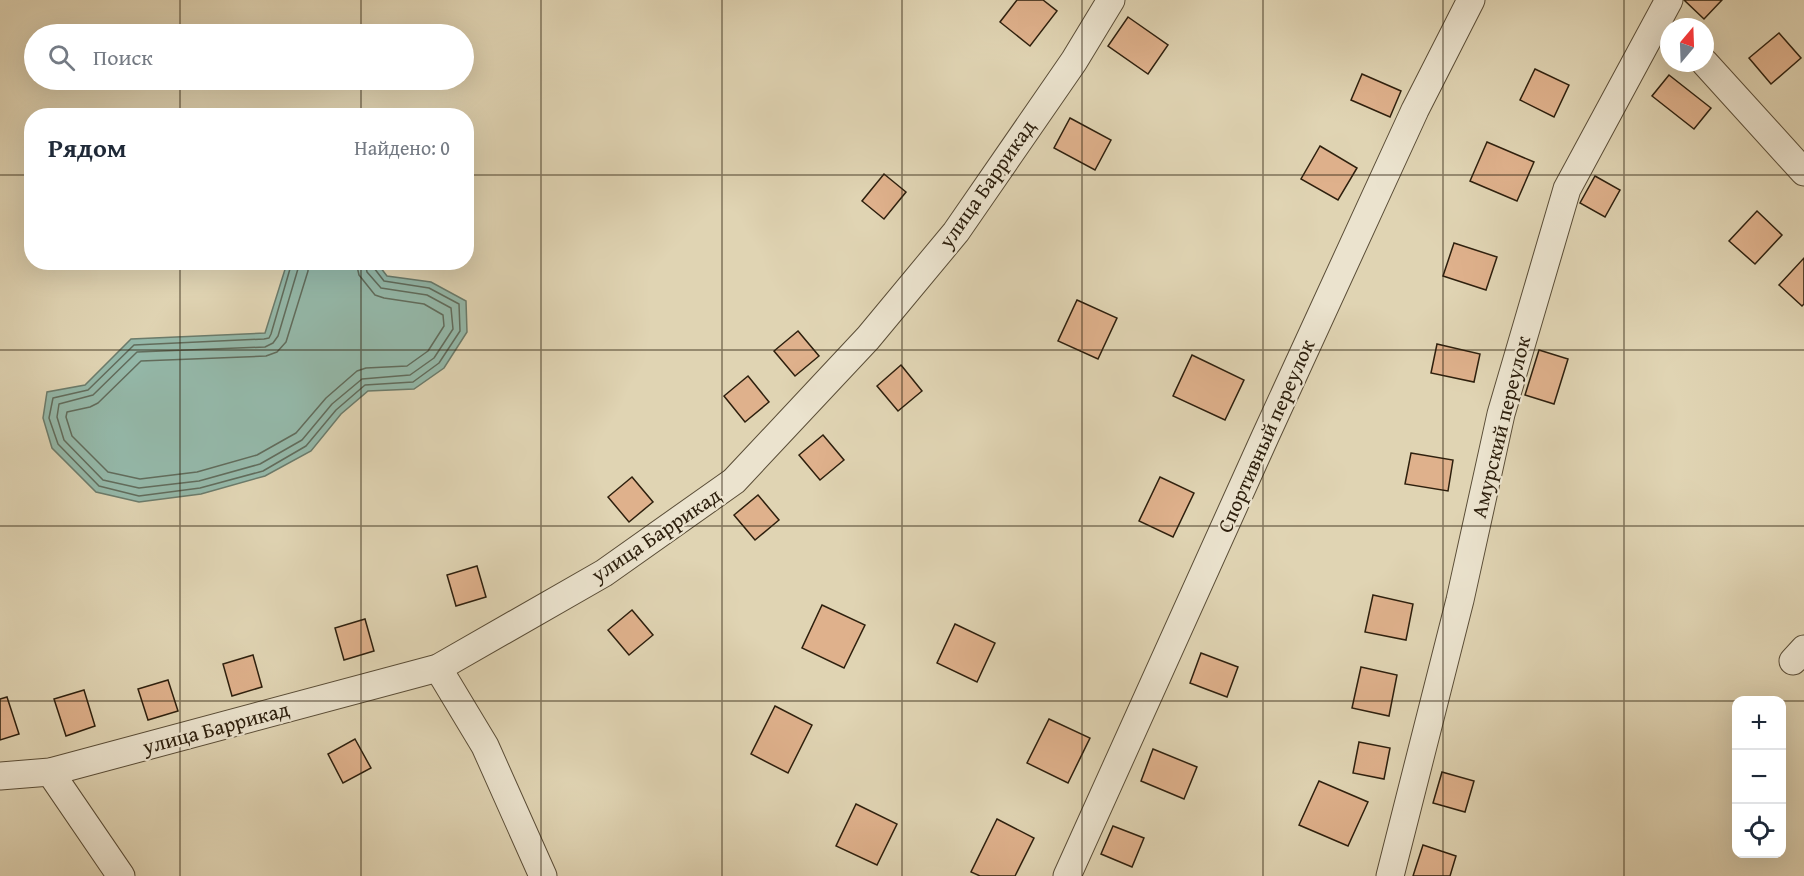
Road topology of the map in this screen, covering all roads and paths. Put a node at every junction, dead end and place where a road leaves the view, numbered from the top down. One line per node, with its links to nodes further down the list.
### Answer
1 (1111, 0): 6 (street, улица Баррикад)
2 (1471, 0): 11 (street, Спортивный переулок)
3 (1667, 14): 12 (street, Амурский переулок)
4 (1713, 72): 5 (street)
5 (1804, 172)
6 (438, 668): 7 (street, улица Баррикад); 10 (street)
7 (50, 772): 8 (street, улица Баррикад); 9 (street)
8 (0, 776)
9 (121, 876)
10 (543, 876)
11 (1067, 876)
12 (1390, 876)

